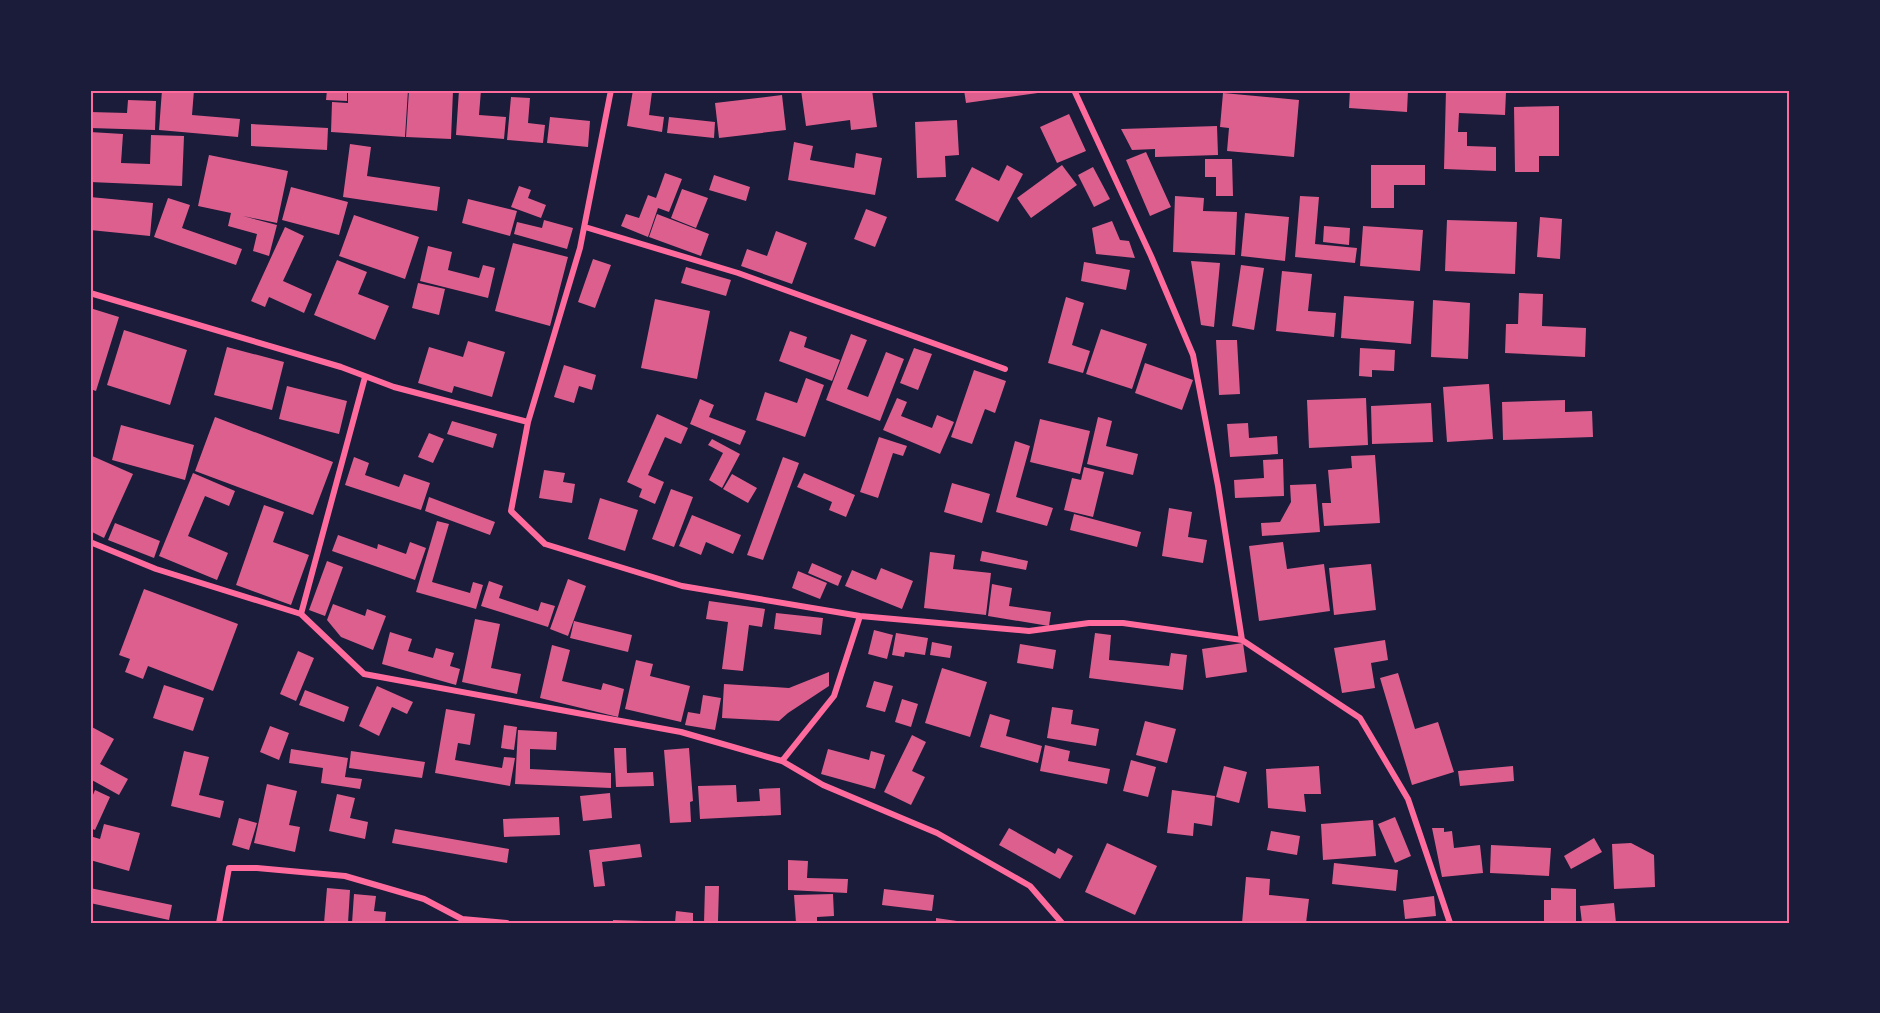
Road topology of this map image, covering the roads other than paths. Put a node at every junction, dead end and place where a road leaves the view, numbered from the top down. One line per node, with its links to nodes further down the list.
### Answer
1 (611, 90): 3 (street)
2 (1074, 90): 11 (street)
3 (585, 227): 5 (street); 7 (street)
4 (90, 292): 6 (street)
5 (1005, 369)
6 (365, 377): 7 (street); 9 (street)
7 (528, 422): 10 (street)
8 (90, 542): 9 (street)
9 (301, 614): 12 (street)
10 (860, 616): 11 (street); 12 (street)
11 (1242, 640): 16 (street)
12 (783, 761): 15 (street)
13 (219, 923): 14 (street)
14 (507, 923)
15 (1062, 923)
16 (1450, 923)

